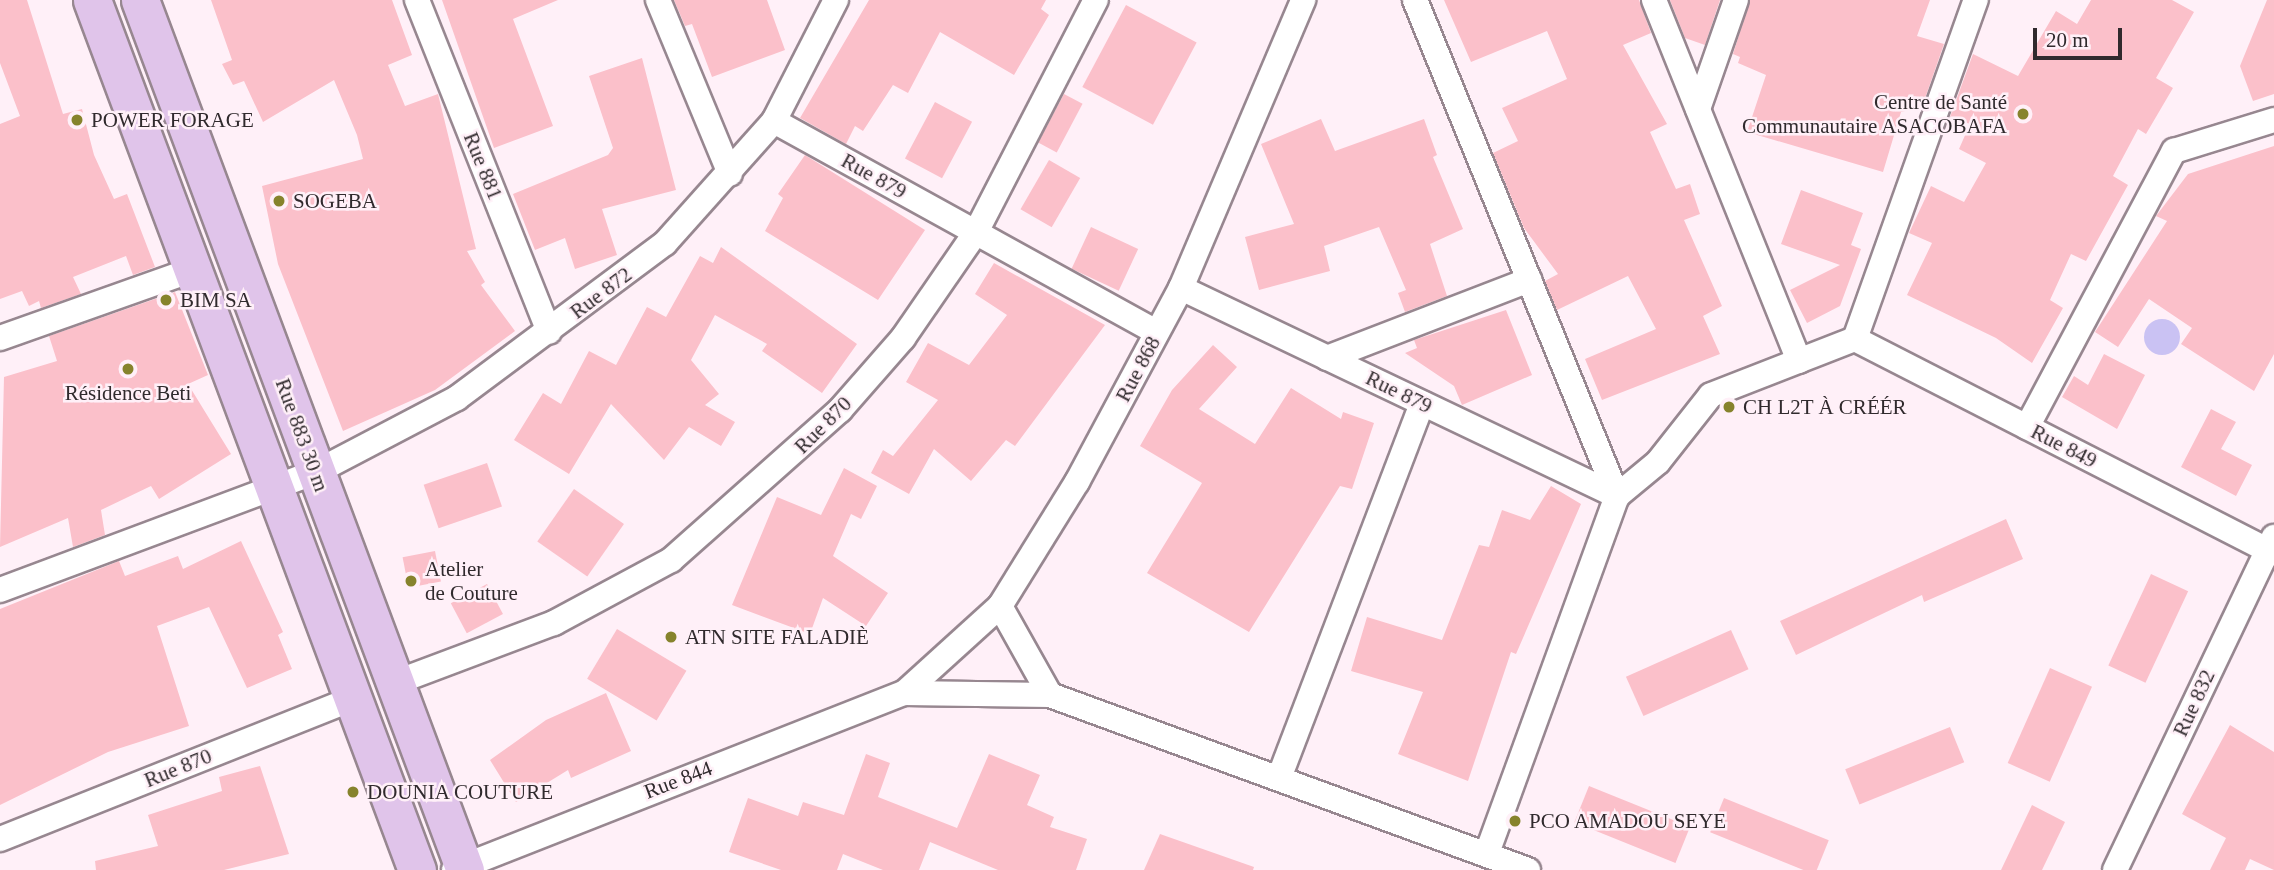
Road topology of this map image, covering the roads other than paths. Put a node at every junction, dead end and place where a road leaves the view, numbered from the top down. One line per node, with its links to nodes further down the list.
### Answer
1 (92, 0): 17 (main road)
2 (140, 0): 28 (main road, Rue 883 30 m)
3 (417, 0): 20 (street, Rue 881)
4 (658, 0): 15 (street)
5 (836, 0): 14 (street, Rue 872)
6 (1097, 0): 16 (street, Rue 870)
7 (1303, 0): 19 (street, Rue 868)
8 (1415, 0): 18 (street)
9 (1654, 0): 12 (street)
10 (1736, 0): 12 (street)
11 (1976, 0): 23 (street)
12 (1698, 109): 25 (street)
13 (2274, 120): 27 (street)
14 (774, 121): 15 (street, Rue 872); 16 (street, Rue 879)
15 (730, 174): 20 (street, Rue 872)
16 (976, 232): 21 (street, Rue 879); 34 (street, Rue 870)
17 (195, 269): 22 (street); 29 (main road)
18 (1529, 280): 24 (street); 30 (street)
19 (1181, 288): 21 (street, Rue 868); 24 (street, Rue 879)
20 (549, 332): 28 (street, Rue 872)
21 (1157, 332): 33 (street, Rue 868)
22 (0, 338)
23 (1855, 339): 25 (street); 27 (street, Rue 849)
24 (1327, 358): 26 (street, Rue 879)
25 (1800, 361): 30 (street)
26 (1422, 403): 30 (street, Rue 879); 38 (street)
27 (2027, 427): 31 (street, Rue 849)
28 (316, 472): 29 (street, Rue 872); 34 (main road, Rue 883 30 m)
29 (275, 488): 32 (street, Rue 872); 37 (main road)
30 (1617, 496): 40 (street)
31 (2271, 546): 44 (street, Rue 832)
32 (0, 590)
33 (1000, 606): 35 (street, Rue 868); 36 (street)
34 (394, 683): 41 (main road, Rue 883 30 m)
35 (904, 692): 36 (street); 41 (street, Rue 844)
36 (1050, 695): 38 (street)
37 (357, 697): 39 (street, Rue 870); 43 (main road)
38 (1279, 778): 40 (street)
39 (0, 839)
40 (1487, 853): 42 (street)
41 (461, 868)
42 (1519, 868)
43 (417, 870)
44 (2115, 870)

